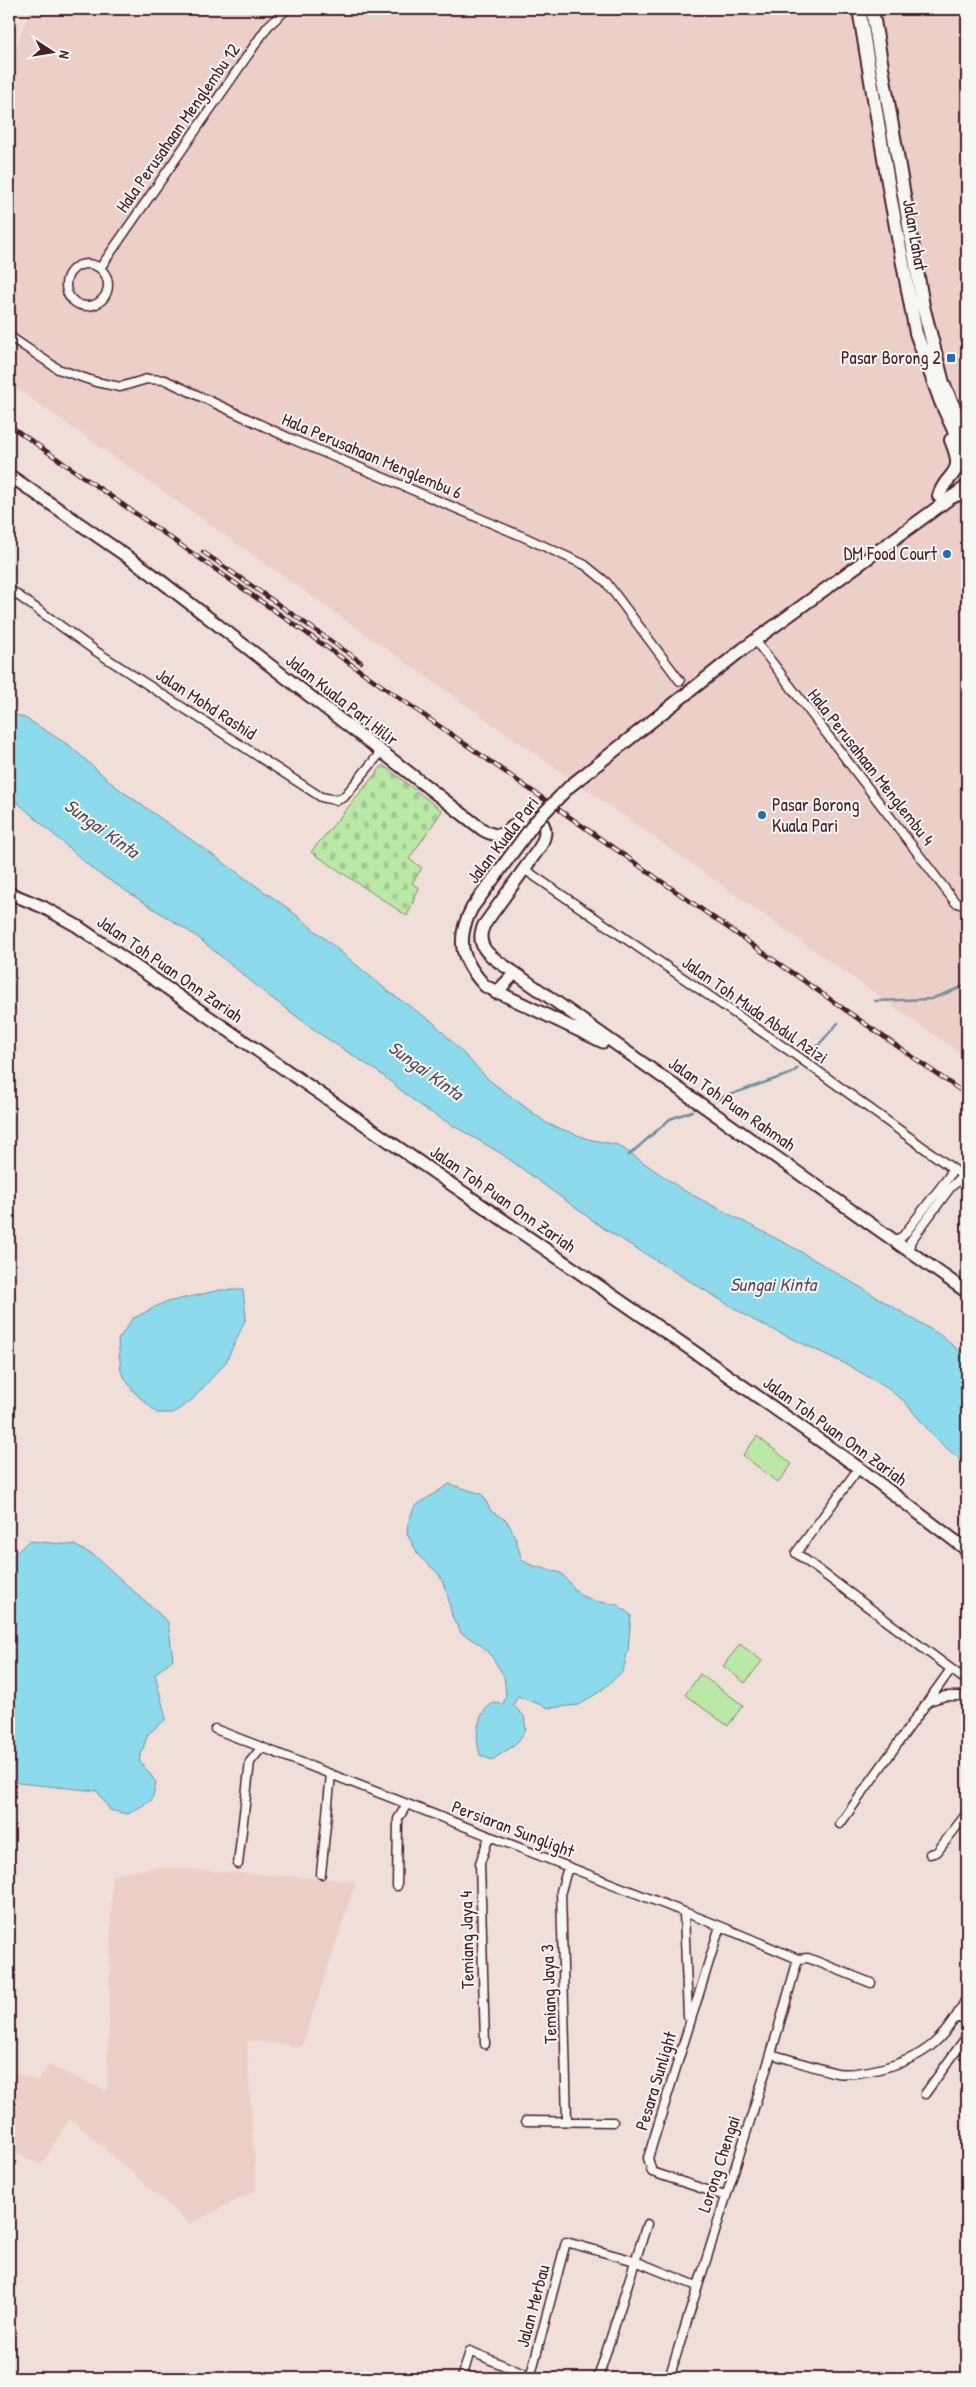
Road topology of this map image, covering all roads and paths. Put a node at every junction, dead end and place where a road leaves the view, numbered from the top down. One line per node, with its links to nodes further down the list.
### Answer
1 (287, 9): 4 (street, Hala Perusahaan Menglembu 12)
2 (859, 9): 7 (main road, Jalan Lahat)
3 (872, 9): 6 (main road)
4 (100, 268): 4 (street)
5 (9, 336): 18 (street, Hala Perusahaan Menglembu 6)
6 (935, 351): 8 (main road); 9 (main road)
7 (924, 361): 10 (main road, Jalan Lahat); 14 (main road)
8 (967, 419)
9 (967, 437)
10 (967, 459)
11 (9, 475): 19 (street, Jalan Kuala Pari Hilir)
12 (967, 478): 14 (street, Jalan Kuala Pari)
13 (967, 486): 14 (street, Jalan Kuala Pari)
14 (945, 496): 15 (main road); 17 (street, Jalan Kuala Pari)
15 (967, 496)
16 (9, 590): 19 (street, Jalan Mohd Rashid)
17 (755, 640): 22 (street, Hala Perusahaan Menglembu 4); 25 (street, Jalan Kuala Pari, bridge)
18 (680, 680)
19 (381, 752): 20 (street, Jalan Kuala Pari Hilir)
20 (524, 869): 23 (street, Jalan Kuala Pari Hilir); 27 (street, Jalan Toh Muda Abdul Azizi)
21 (9, 894): 34 (street, Jalan Toh Puan Onn Zariah)
22 (967, 907)
23 (480, 942): 24 (street, Jalan Toh Puan Rahmah)
24 (515, 973): 25 (street); 26 (street, Jalan Toh Puan Rahmah)
25 (496, 993): 26 (street, Jalan Kuala Pari)
26 (629, 1054): 31 (street, Jalan Toh Puan Rahmah)
27 (952, 1168): 28 (street, Jalan Toh Muda Abdul Azizi); 29 (street)
28 (965, 1178): 30 (street)
29 (944, 1183): 30 (street); 31 (street)
30 (950, 1188): 32 (street)
31 (896, 1240): 32 (street, Jalan Toh Puan Rahmah)
32 (910, 1250): 33 (street, Jalan Toh Puan Rahmah)
33 (967, 1292)
34 (859, 1468): 35 (street, Jalan Toh Puan Onn Zariah); 36 (street)
35 (967, 1550)
36 (951, 1670): 37 (street); 39 (street)
37 (967, 1682)
38 (967, 1696): 39 (street)
39 (929, 1701): 45 (street)
40 (215, 1729): 41 (street, Persiaran Sunglight)
41 (262, 1747): 42 (street, Persiaran Sunglight); 48 (street)
42 (330, 1774): 43 (street, Persiaran Sunglight); 50 (street)
43 (407, 1804): 46 (street, Persiaran Sunglight); 51 (street)
44 (967, 1813): 47 (street)
45 (840, 1824)
46 (490, 1837): 49 (street, Persiaran Sunglight); 61 (street, Temiang Jaya 4)
47 (930, 1854)
48 (238, 1864)
49 (568, 1867): 52 (street, Persiaran Sunglight); 65 (street, Temiang Jaya 3)
50 (321, 1874)
51 (397, 1886)
52 (684, 1912): 53 (street, Persiaran Sunglight); 59 (street)
53 (720, 1926): 54 (street, Persiaran Sunglight); 59 (street, Pesara Sunlight)
54 (798, 1960): 55 (street, Persiaran Sunglight); 62 (street, Lorong Chengai)
55 (872, 1983)
56 (967, 1997): 57 (street)
57 (957, 2017): 58 (street); 62 (street)
58 (967, 2021)
59 (689, 2023): 67 (street, Pesara Sunlight)
60 (967, 2036): 63 (street)
61 (484, 2044)
62 (771, 2054): 67 (street, Lorong Chengai)
63 (925, 2094)
64 (526, 2121): 65 (street)
65 (567, 2121): 66 (street)
66 (613, 2122)
67 (725, 2196): 70 (street, Lorong Chengai)
68 (647, 2224): 69 (street)
69 (635, 2261): 70 (street); 72 (street, Jalan Merbau); 73 (street)
70 (697, 2286): 74 (street, Lorong Chengai)
71 (462, 2378): 72 (street)
72 (531, 2378)
73 (598, 2378)
74 (669, 2378)

